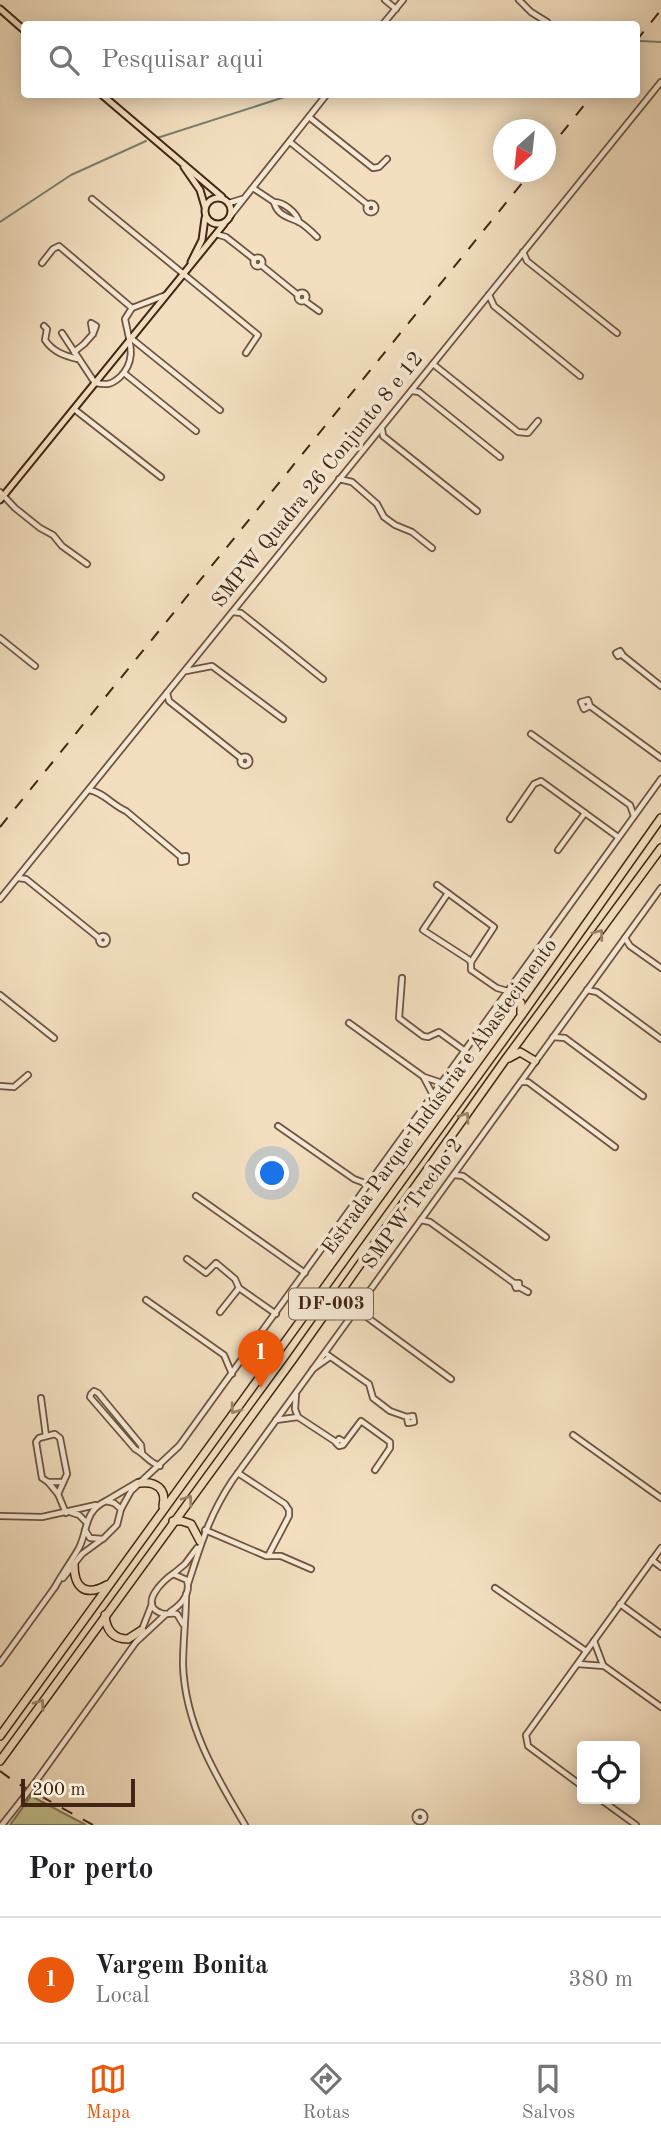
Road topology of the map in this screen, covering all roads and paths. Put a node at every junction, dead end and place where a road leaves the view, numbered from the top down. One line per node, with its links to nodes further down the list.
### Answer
1 (385, 0): 6 (street)
2 (402, 0): 6 (street)
3 (519, 0): 8 (street)
4 (0, 2): 9 (main road)
5 (0, 9): 9 (main road)
6 (396, 9): 7 (street)
7 (386, 21)
8 (545, 21)
9 (15, 22): 10 (main road)
10 (21, 27)
11 (661, 82): 31 (street, SMPW Quadra 26 Conjunto 8 e 12)
12 (106, 98): 16 (main road)
13 (324, 98): 14 (street)
14 (309, 117): 15 (street); 17 (street)
15 (290, 142): 18 (street); 23 (street)
16 (177, 159): 19 (main road); 24 (main road)
17 (387, 159)
18 (253, 188): 20 (street); 29 (street)
19 (222, 197): 22 (main road); 24 (main road)
20 (246, 197): 22 (street); 25 (street)
21 (93, 199): 35 (street)
22 (229, 203): 25 (main road)
23 (368, 205)
24 (205, 207): 26 (main road)
25 (231, 215): 27 (main road)
26 (205, 218): 27 (main road); 35 (main road)
27 (223, 225): 28 (main road); 30 (street)
28 (215, 234): 30 (street); 35 (main road)
29 (317, 236)
30 (226, 237): 41 (street)
31 (523, 252): 32 (street, SMPW Quadra 26 Conjunto 8 e 12); 33 (street)
32 (517, 260): 33 (street); 36 (street, SMPW Quadra 26 Conjunto 8 e 12)
33 (527, 261): 44 (street)
34 (42, 264): 40 (street)
35 (182, 276): 37 (main road); 48 (street)
36 (489, 294): 38 (street, SMPW Quadra 26 Conjunto 8 e 12); 39 (street)
37 (166, 295): 40 (street); 46 (main road)
38 (481, 304): 39 (street); 50 (street, SMPW Quadra 26 Conjunto 8 e 12)
39 (494, 306): 52 (street)
40 (132, 308): 46 (street)
41 (319, 312)
42 (44, 326): 49 (street)
43 (62, 333): 47 (street)
44 (617, 333)
45 (93, 334): 47 (street)
46 (131, 339): 51 (street); 53 (main road); 58 (street)
47 (74, 352): 49 (street)
48 (246, 353)
49 (79, 360): 53 (street)
50 (433, 364): 54 (street, SMPW Quadra 26 Conjunto 8 e 12); 59 (street)
51 (124, 373): 53 (street); 60 (street)
52 (580, 376)
53 (95, 383): 57 (main road)
54 (416, 384): 55 (street, SMPW Quadra 26 Conjunto 8 e 12); 56 (street)
55 (411, 391): 56 (street); 61 (street, SMPW Quadra 26 Conjunto 8 e 12)
56 (419, 392): 62 (street)
57 (74, 409): 64 (street); 67 (main road)
58 (220, 410)
59 (538, 421)
60 (196, 430)
61 (380, 434): 63 (street, SMPW Quadra 26 Conjunto 8 e 12); 68 (street)
62 (500, 457)
63 (345, 471): 65 (street, SMPW Quadra 26 Conjunto 8 e 12); 66 (street)
64 (161, 477)
65 (339, 479): 66 (street); 71 (street, SMPW Quadra 26 Conjunto 8 e 12)
66 (350, 481): 69 (street)
67 (1, 496): 70 (street)
68 (477, 512)
69 (432, 548)
70 (87, 564)
71 (238, 605): 72 (street, SMPW Quadra 26 Conjunto 8 e 12); 73 (street)
72 (232, 612): 73 (street); 77 (street, SMPW Quadra 26 Conjunto 8 e 12)
73 (241, 613): 78 (street)
74 (0, 638): 76 (street)
75 (622, 655): 79 (street)
76 (35, 666)
77 (185, 671): 80 (street, SMPW Quadra 26 Conjunto 8 e 12); 84 (street)
78 (323, 679)
79 (661, 686)
80 (167, 693): 81 (street, SMPW Quadra 26 Conjunto 8 e 12); 82 (street)
81 (161, 700): 82 (street); 89 (street, SMPW Quadra 26 Conjunto 8 e 12)
82 (169, 701): 86 (street)
83 (590, 706): 87 (street)
84 (283, 719)
85 (531, 734): 93 (street)
86 (241, 758)
87 (661, 758)
88 (661, 779): 92 (street)
89 (94, 782): 90 (street, SMPW Quadra 26 Conjunto 8 e 12); 91 (street)
90 (89, 790): 91 (street); 102 (street, SMPW Quadra 26 Conjunto 8 e 12)
91 (97, 791): 101 (street)
92 (641, 806): 93 (street); 95 (street)
93 (631, 807): 95 (street)
94 (585, 813): 97 (street); 98 (street); 100 (street)
95 (634, 816): 98 (street)
96 (661, 818): 124 (highway, Estrada Parque Indústria e Abastecimento / DF-003)
97 (510, 819)
98 (619, 837): 121 (street)
99 (661, 848): 129 (highway, Estrada Parque Indústria e Abastecimento / DF-003, one-way to 99)
100 (558, 850)
101 (181, 856)
102 (24, 869): 103 (street, SMPW Quadra 26 Conjunto 8 e 12); 104 (street)
103 (17, 878): 104 (street); 108 (street, SMPW Quadra 26 Conjunto 8 e 12)
104 (26, 878): 111 (street)
105 (437, 885): 107 (street)
106 (660, 891): 109 (street, SMPW Trecho 2)
107 (448, 893): 115 (street); 115 (street)
108 (0, 899)
109 (652, 900): 110 (street); 112 (street, SMPW Trecho 2)
110 (661, 900)
111 (99, 938)
112 (625, 938): 113 (street, SMPW Trecho 2); 114 (street)
113 (620, 945): 114 (street); 118 (street, SMPW Trecho 2)
114 (630, 946): 116 (street)
115 (471, 962): 119 (street)
116 (661, 968)
117 (402, 978): 134 (street)
118 (592, 984): 120 (street, SMPW Trecho 2); 122 (street)
119 (497, 988): 121 (street); 125 (street)
120 (587, 990): 122 (street); 128 (street, SMPW Trecho 2)
121 (508, 991): 124 (highway); 125 (street); 126 (highway)
122 (597, 992): 133 (street)
123 (0, 995): 131 (street)
124 (536, 995): 126 (highway, Estrada Parque Indústria e Abastecimento / DF-003)
125 (501, 1002): 134 (street)
126 (521, 1016): 199 (highway, Estrada Parque Indústria e Abastecimento / DF-003, one-way to 199)
127 (349, 1023): 139 (street)
128 (561, 1027): 130 (street, SMPW Trecho 2); 132 (street)
129 (526, 1032): 135 (highway); 136 (highway, Estrada Parque Indústria e Abastecimento / DF-003)
130 (553, 1037): 132 (street); 135 (street, SMPW Trecho 2)
131 (54, 1038)
132 (565, 1038): 145 (street)
133 (661, 1039)
134 (465, 1051): 142 (street)
135 (536, 1059): 136 (highway); 137 (street, SMPW Trecho 2)
136 (505, 1060): 202 (highway, Estrada Parque Indústria e Abastecimento / DF-003, one-way to 136)
137 (526, 1074): 140 (street, SMPW Trecho 2); 141 (street)
138 (28, 1075): 143 (street)
139 (424, 1077): 142 (street); 144 (street)
140 (521, 1082): 141 (street); 148 (street, SMPW Trecho 2)
141 (528, 1082): 147 (street)
142 (442, 1083): 144 (street)
143 (0, 1086)
144 (433, 1096): 152 (street)
145 (643, 1096)
146 (278, 1126): 151 (street)
147 (615, 1147)
148 (459, 1167): 149 (street, SMPW Trecho 2); 150 (street)
149 (454, 1175): 150 (street); 155 (street, SMPW Trecho 2)
150 (463, 1175): 158 (street)
151 (357, 1181): 152 (street); 153 (street)
152 (368, 1184): 153 (street)
153 (363, 1191): 160 (street)
154 (196, 1196): 160 (street)
155 (425, 1214): 156 (street, SMPW Trecho 2); 157 (street)
156 (421, 1220): 157 (street); 164 (street, SMPW Trecho 2)
157 (430, 1222): 162 (street)
158 (546, 1237)
159 (187, 1259): 161 (street)
160 (305, 1273): 166 (street)
161 (239, 1288): 165 (street); 166 (street)
162 (528, 1292)
163 (146, 1300): 170 (street)
164 (356, 1310): 167 (street, SMPW Trecho 2); 171 (street)
165 (220, 1312)
166 (276, 1314): 170 (street)
167 (325, 1353): 168 (street); 169 (street, SMPW Trecho 2)
168 (331, 1357): 169 (street); 177 (street)
169 (313, 1369): 172 (street, SMPW Trecho 2)
170 (232, 1374): 187 (street)
171 (451, 1379)
172 (297, 1392): 176 (street); 178 (street, SMPW Trecho 2)
173 (41, 1398): 181 (street)
174 (110, 1408): 175 (street); 175 (street); 179 (street)
175 (104, 1413): 180 (street)
176 (298, 1417): 178 (street); 188 (street)
177 (407, 1417)
178 (276, 1420): 189 (street, SMPW Trecho 2)
179 (124, 1424): 180 (street); 183 (street)
180 (118, 1429): 184 (street)
181 (46, 1436): 192 (street); 193 (street)
182 (573, 1436): 195 (street)
183 (138, 1441): 184 (street); 185 (street)
184 (132, 1445): 185 (street)
185 (142, 1452): 186 (street)
186 (151, 1463): 187 (street); 190 (street)
187 (160, 1466): 190 (street)
188 (375, 1470)
189 (238, 1473): 205 (street, SMPW Trecho 2); 209 (street)
190 (150, 1474): 191 (street)
191 (143, 1481): 196 (street); 198 (street); 199 (highway)
192 (48, 1482): 193 (street); 194 (street)
193 (62, 1482): 194 (street)
194 (58, 1494): 200 (street)
195 (661, 1497)
196 (106, 1501): 197 (street); 198 (street)
197 (98, 1505): 200 (street); 203 (street)
198 (121, 1510): 206 (street)
199 (162, 1512): 215 (highway, Estrada Parque Indústria e Abastecimento / DF-003)
200 (65, 1513): 201 (street); 203 (street)
201 (0, 1516)
202 (173, 1521): 207 (highway); 223 (highway, Estrada Parque Indústria e Abastecimento / DF-003)
203 (86, 1522): 204 (street)
204 (85, 1530): 206 (street); 217 (street)
205 (205, 1530): 207 (street, SMPW Trecho 2); 209 (street)
206 (103, 1539): 211 (street)
207 (200, 1543): 214 (street); 216 (street)
208 (661, 1548): 210 (street)
209 (268, 1556): 213 (street)
210 (652, 1560): 212 (street); 221 (street)
211 (74, 1564): 215 (highway); 217 (street)
212 (661, 1567)
213 (311, 1569)
214 (173, 1574): 216 (street); 220 (street)
215 (111, 1583): 236 (highway, Estrada Parque Indústria e Abastecimento / DF-003)
216 (188, 1584): 219 (street)
217 (55, 1587): 231 (street)
218 (495, 1588): 229 (street)
219 (186, 1594): 222 (street); 224 (street)
220 (152, 1604): 222 (street); 225 (street)
221 (620, 1604): 226 (street); 227 (street)
222 (168, 1613): 224 (street); 228 (street)
223 (105, 1615): 225 (highway); 237 (highway, Estrada Parque Indústria e Abastecimento / DF-003, one-way to 223)
224 (184, 1625): 241 (street)
225 (142, 1630): 228 (street)
226 (661, 1634)
227 (594, 1641): 229 (street); 230 (street)
228 (136, 1642): 240 (street, bridge)
229 (586, 1651): 232 (street)
230 (599, 1657): 233 (street); 234 (street)
231 (0, 1663)
232 (577, 1664): 233 (street); 238 (street)
233 (593, 1664): 234 (street)
234 (604, 1666): 235 (street)
235 (661, 1707)
236 (0, 1736)
237 (0, 1760)
238 (577, 1782)
239 (607, 1804): 242 (street)
240 (4, 1825)
241 (244, 1825)
242 (636, 1825)

